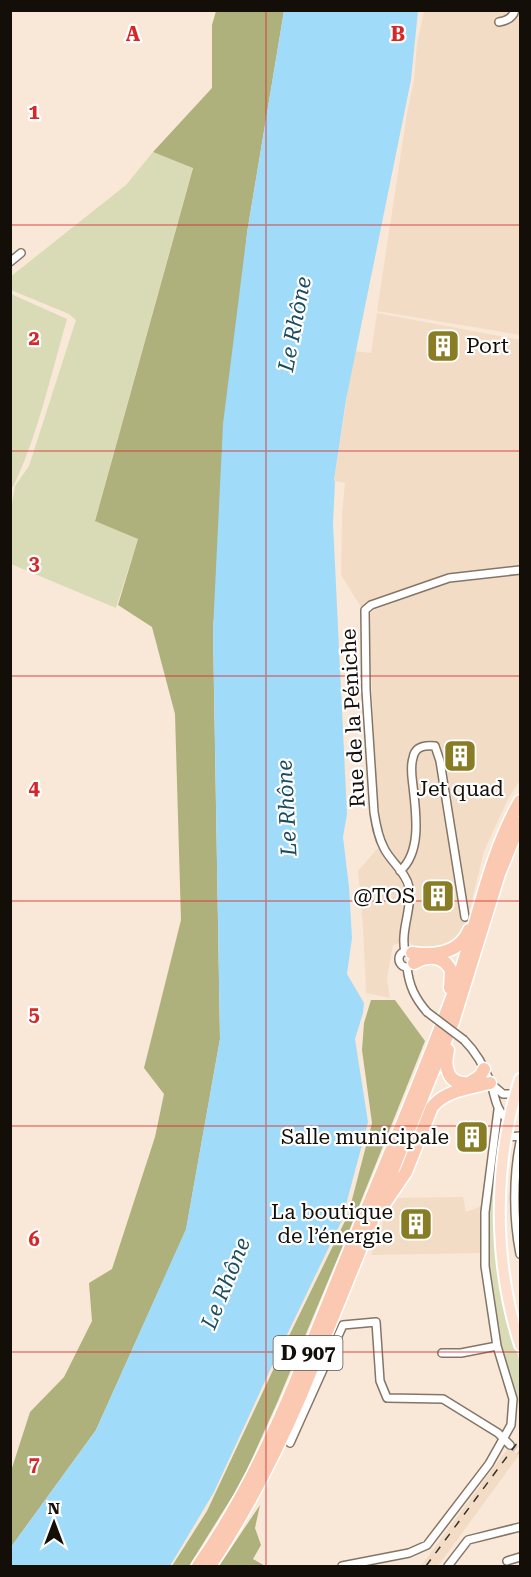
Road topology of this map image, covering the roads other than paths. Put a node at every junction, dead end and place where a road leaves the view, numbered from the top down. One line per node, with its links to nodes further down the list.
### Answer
1 (516, 10): 2 (street)
2 (499, 22)
3 (21, 253): 4 (street)
4 (10, 262)
5 (520, 570): 9 (street, Rue de la Péniche)
6 (520, 801): 8 (highway, D 907)
7 (520, 823): 12 (highway, D 907)
8 (491, 868): 11 (highway); 15 (highway, D 907)
9 (400, 871): 10 (street); 11 (street)
10 (465, 917)
11 (410, 959): 13 (street, bridge); 15 (highway)
12 (453, 1022): 13 (highway); 24 (highway, D 907)
13 (484, 1069): 16 (street)
14 (520, 1079): 18 (main road)
15 (420, 1081): 35 (highway, D 907)
16 (490, 1083): 17 (street); 19 (street); 24 (highway)
17 (503, 1094): 18 (street); 19 (street)
18 (516, 1094): 20 (main road)
19 (497, 1107): 20 (street); 27 (street)
20 (510, 1118): 22 (main road)
21 (520, 1136): 22 (street)
22 (507, 1137): 26 (main road)
23 (520, 1142): 25 (street)
24 (367, 1235): 36 (highway, D 907)
25 (520, 1254)
26 (520, 1345)
27 (497, 1346): 28 (street); 29 (street)
28 (442, 1353)
29 (517, 1412): 30 (street)
30 (507, 1442): 31 (street); 37 (street)
31 (290, 1443)
32 (520, 1527): 38 (street)
33 (520, 1557): 34 (street)
34 (507, 1561)
35 (198, 1566)
36 (210, 1566)
37 (342, 1566)
38 (448, 1566)

